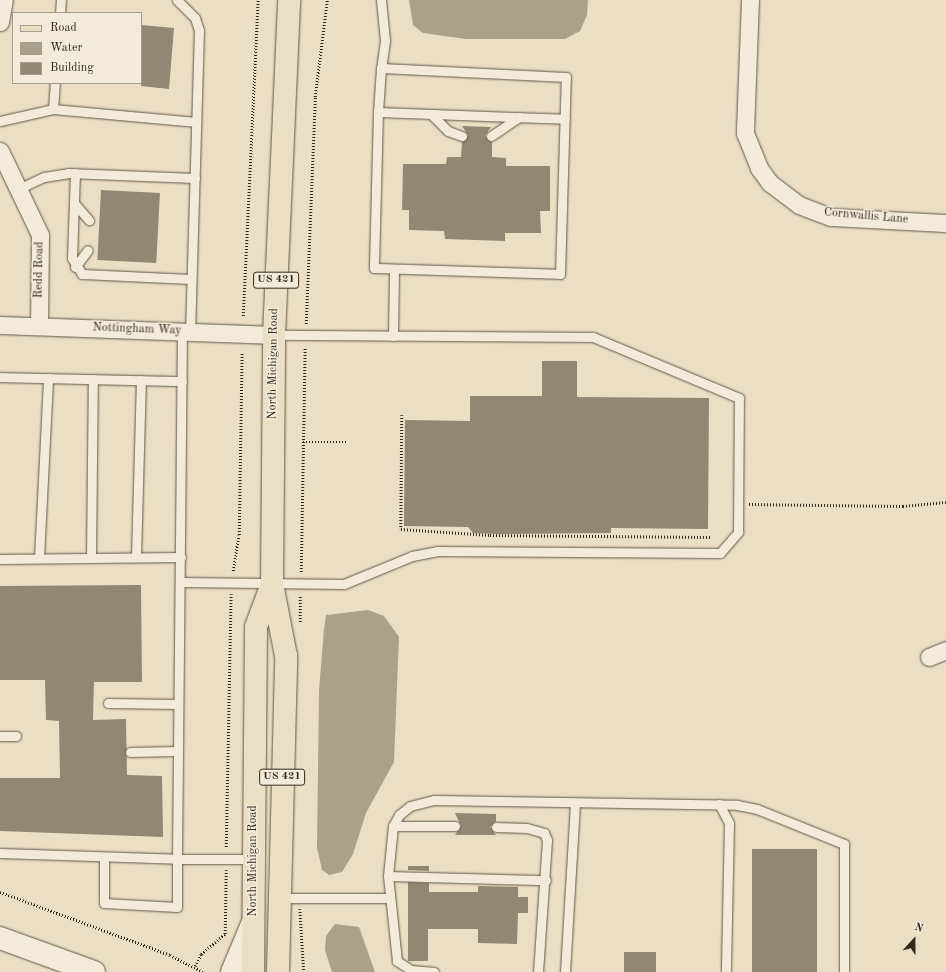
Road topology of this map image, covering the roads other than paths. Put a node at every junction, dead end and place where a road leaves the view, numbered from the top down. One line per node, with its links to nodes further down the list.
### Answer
1 (4, 0): 8 (street)
2 (61, 0): 7 (lane)
3 (177, 0): 17 (lane)
4 (289, 0): 34 (main road, North Michigan Road / US 421)
5 (381, 0): 9 (lane)
6 (750, 0): 26 (street, Cornwallis Lane)
7 (60, 12)
8 (0, 22)
9 (381, 68): 12 (lane); 15 (lane)
10 (55, 84): 11 (lane)
11 (53, 109): 16 (lane); 17 (lane)
12 (378, 112): 13 (lane); 29 (lane)
13 (431, 114): 14 (lane); 18 (lane)
14 (519, 117): 15 (lane); 19 (lane)
15 (565, 119): 29 (lane)
16 (0, 121)
17 (196, 122): 22 (lane)
18 (462, 136)
19 (491, 136)
20 (0, 151): 23 (street, Redd Road)
21 (75, 173): 22 (lane); 23 (lane); 24 (lane)
22 (195, 178): 30 (lane)
23 (18, 190): 32 (street, Redd Road)
24 (74, 203): 25 (lane); 28 (lane)
25 (89, 220)
26 (946, 223)
27 (88, 250): 28 (lane)
28 (75, 267): 30 (lane)
29 (394, 269): 35 (lane)
30 (191, 279): 33 (lane)
31 (0, 325): 32 (street, Nottingham Way)
32 (39, 326): 33 (street, Nottingham Way)
33 (186, 332): 34 (street, Nottingham Way); 40 (lane)
34 (274, 335): 35 (lane); 47 (main road, North Michigan Road / US 421)
35 (393, 336): 47 (lane)
36 (0, 377): 37 (lane)
37 (48, 378): 38 (lane); 44 (lane)
38 (93, 379): 39 (lane); 41 (lane)
39 (141, 380): 40 (lane); 42 (lane)
40 (182, 381): 43 (lane)
41 (91, 557): 42 (lane); 44 (lane)
42 (136, 557): 43 (lane)
43 (181, 557): 46 (lane)
44 (39, 558): 45 (lane)
45 (0, 559)
46 (180, 582): 47 (lane); 51 (lane)
47 (272, 584): 64 (main road, North Michigan Road / US 421); 68 (main road, North Michigan Road / US 421)
48 (946, 650): 49 (street)
49 (929, 657)
50 (108, 703): 51 (lane)
51 (177, 704): 54 (lane)
52 (0, 736): 53 (lane)
53 (16, 736)
54 (177, 751): 55 (lane); 63 (lane)
55 (130, 752)
56 (575, 804): 57 (lane); 58 (lane); 77 (lane)
57 (719, 804): 78 (lane); 79 (lane)
58 (394, 826): 59 (lane); 65 (lane)
59 (455, 826)
60 (496, 827): 66 (lane)
61 (0, 853): 62 (lane)
62 (104, 857): 63 (lane); 63 (lane)
63 (176, 859): 64 (lane)
64 (254, 859): 69 (main road, North Michigan Road / US 421)
65 (388, 876): 66 (lane); 67 (lane)
66 (546, 880): 76 (lane)
67 (388, 898): 68 (lane); 75 (lane)
68 (289, 899): 74 (main road, North Michigan Road / US 421)
69 (254, 921): 72 (street); 73 (main road, North Michigan Road / US 421)
70 (0, 938): 71 (street)
71 (94, 972)
72 (232, 972)
73 (253, 972)
74 (278, 972)
75 (434, 972)
76 (538, 972)
77 (565, 972)
78 (726, 972)
79 (844, 972)

